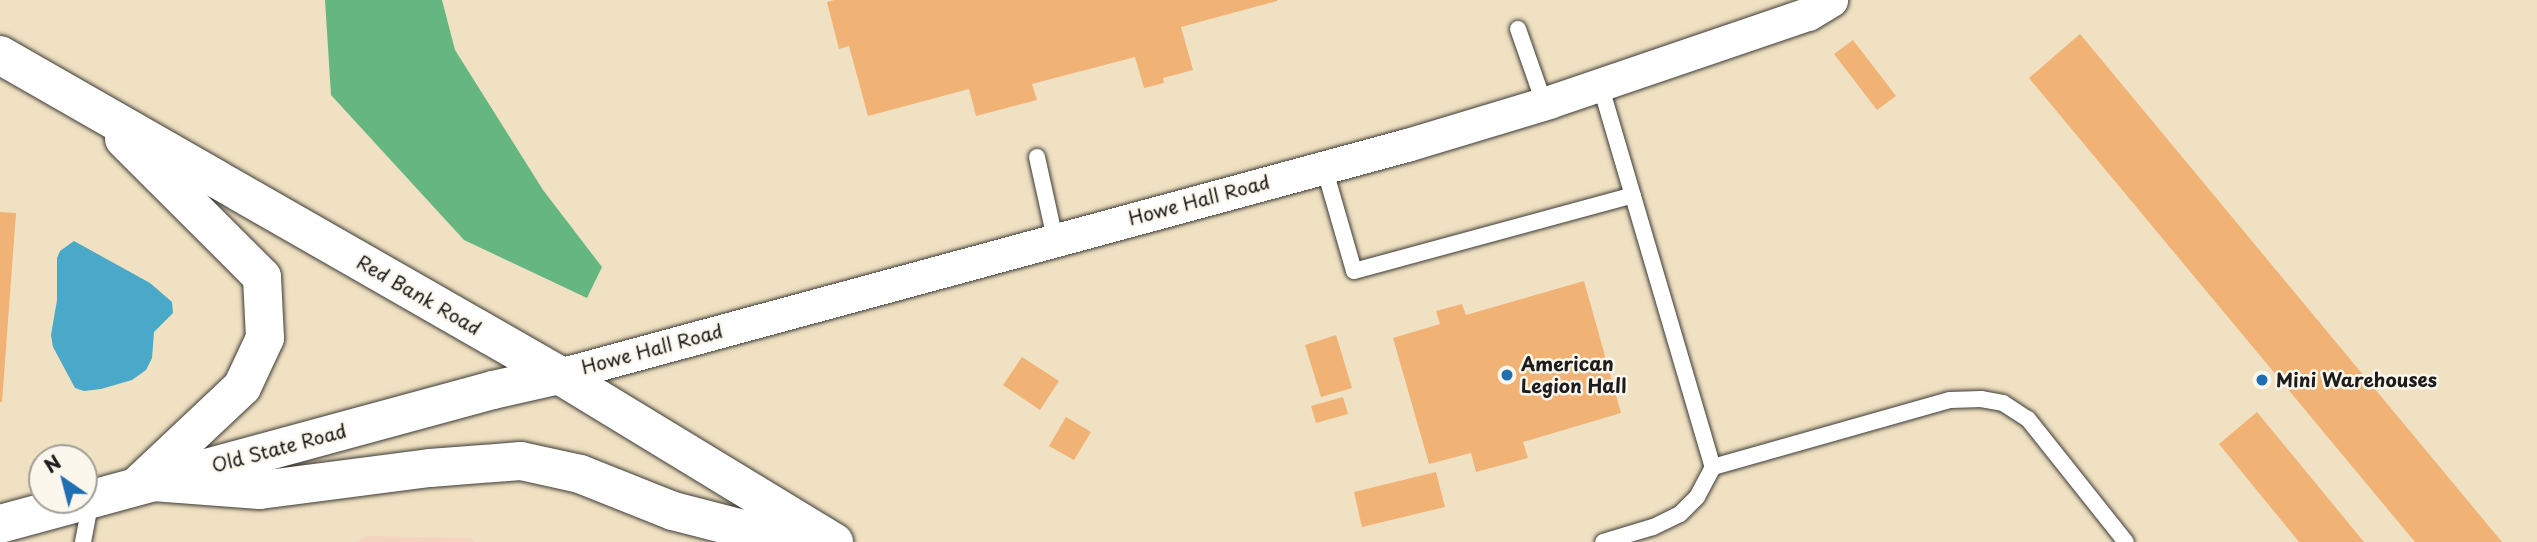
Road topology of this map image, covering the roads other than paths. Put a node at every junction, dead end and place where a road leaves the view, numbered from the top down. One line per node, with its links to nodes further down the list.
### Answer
1 (1831, 0): 4 (street, Howe Hall Road)
2 (1518, 29): 5 (lane)
3 (0, 55): 6 (main road, Red Bank Road)
4 (1600, 84): 5 (street, Howe Hall Road); 9 (lane)
5 (1544, 103): 8 (street, Howe Hall Road)
6 (93, 108): 11 (main road, Red Bank Road); 13 (main road)
7 (1037, 156): 10 (lane)
8 (1324, 167): 9 (lane); 10 (street, Howe Hall Road)
9 (1633, 195): 12 (lane)
10 (1055, 239): 11 (street, Howe Hall Road)
11 (559, 375): 13 (main road, Old State Road); 20 (main road, Red Bank Road)
12 (1713, 467): 21 (lane); 22 (lane)
13 (144, 486): 14 (main road, Old State Road); 19 (main road)
14 (98, 498)
15 (38, 514): 17 (main road, Old State Road)
16 (88, 514): 18 (lane)
17 (0, 524)
18 (83, 542)
19 (794, 542)
20 (834, 542)
21 (1603, 542)
22 (2126, 542)

